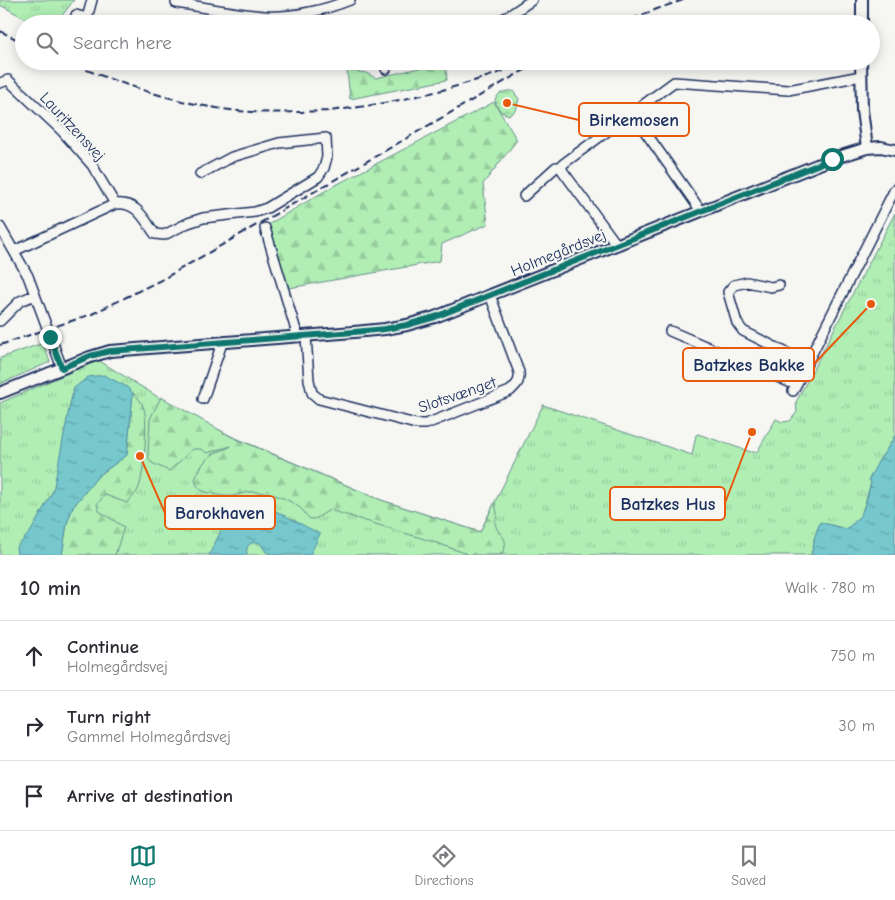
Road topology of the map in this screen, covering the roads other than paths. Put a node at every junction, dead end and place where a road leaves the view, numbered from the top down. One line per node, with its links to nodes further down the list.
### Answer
1 (92, 0): 6 (street)
2 (177, 0): 7 (street)
3 (350, 0): 8 (street)
4 (532, 0): 9 (street)
5 (862, 0): 10 (street)
6 (88, 15)
7 (258, 15)
8 (292, 15)
9 (510, 15)
10 (862, 15)
11 (861, 70): 12 (street)
12 (861, 76): 14 (street); 15 (street)
13 (0, 83): 21 (street, Lauritzensvej)
14 (632, 113): 17 (street); 22 (street)
15 (868, 148): 16 (street, Holmegårdsvej); 22 (street, Holmegårdsvej)
16 (895, 150)
17 (562, 167): 20 (street); 25 (street)
18 (200, 174): 21 (street)
19 (895, 189): 34 (street)
20 (524, 196)
21 (115, 204): 26 (street)
22 (701, 211): 25 (street, Holmegårdsvej)
23 (0, 227): 26 (street)
24 (265, 228): 32 (street)
25 (617, 245): 29 (street, Holmegårdsvej)
26 (14, 251): 28 (street)
27 (780, 285): 34 (street)
28 (35, 294): 30 (street); 35 (street)
29 (490, 295): 32 (street, Holmegårdsvej); 32 (street, Slotsvænget)
30 (0, 321)
31 (670, 331): 34 (street)
32 (302, 336): 33 (street, Holmegårdsvej)
33 (222, 343): 35 (street, Holmegårdsvej); 37 (street)
34 (807, 363)
35 (62, 368): 36 (street, Holmegårdsvej)
36 (2, 393)
37 (203, 399)

